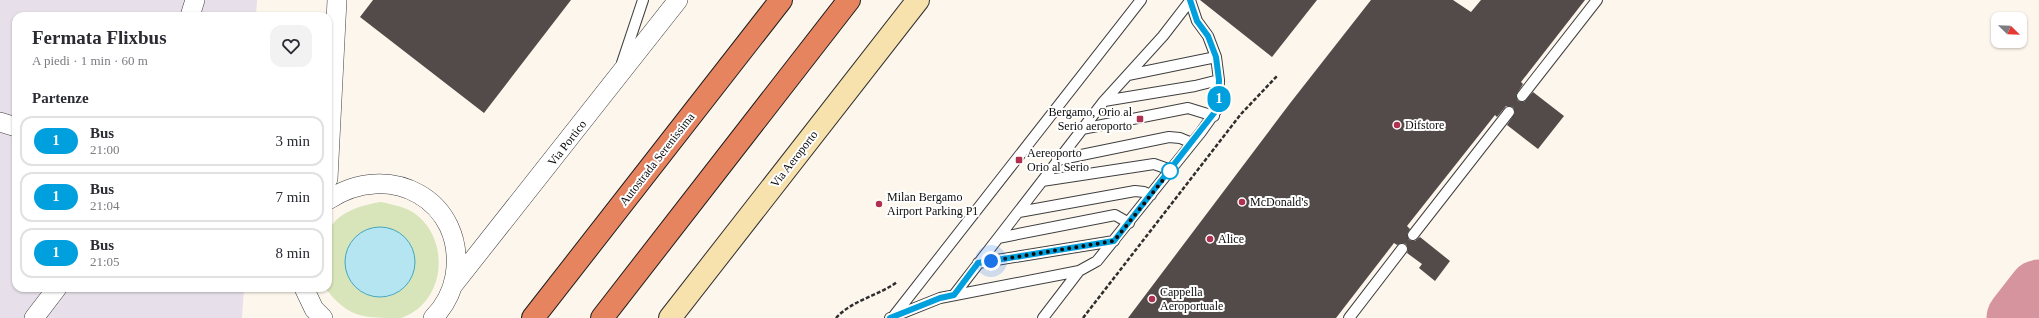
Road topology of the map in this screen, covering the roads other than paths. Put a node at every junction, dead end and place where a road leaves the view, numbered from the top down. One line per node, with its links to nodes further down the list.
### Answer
1 (195, 0): 11 (street)
2 (337, 0): 14 (street)
3 (642, 0): 15 (lane)
4 (678, 0): 15 (street, Via Portico)
5 (780, 0): 46 (highway, Autostrada Serenissima)
6 (849, 0): 47 (highway)
7 (918, 0): 48 (main road, Via Aeroporto)
8 (1141, 0): 42 (lane)
9 (1190, 0): 12 (lane); 13 (lane)
10 (1597, 0): 17 (lane)
11 (191, 12)
12 (1216, 57): 13 (lane); 16 (lane)
13 (1128, 75): 18 (lane)
14 (332, 78)
15 (617, 78): 38 (street, Via Portico)
16 (1219, 80): 18 (lane); 20 (lane)
17 (1522, 96)
18 (1104, 101): 23 (lane)
19 (1509, 112): 32 (lane)
20 (1214, 116): 23 (lane); 24 (lane)
21 (0, 122): 22 (street)
22 (12, 126)
23 (1082, 129): 25 (lane)
24 (1192, 143): 25 (lane); 26 (lane)
25 (1057, 160): 27 (lane)
26 (1171, 170): 27 (lane); 28 (lane)
27 (1042, 181): 30 (lane)
28 (1151, 195): 30 (lane); 31 (lane)
29 (332, 198): 38 (street)
30 (1019, 212): 33 (lane)
31 (1129, 223): 33 (lane); 34 (lane)
32 (1414, 235)
33 (998, 238): 36 (lane)
34 (1114, 241): 36 (lane); 37 (lane)
35 (1402, 249): 50 (lane)
36 (978, 263): 41 (lane)
37 (1079, 271): 41 (lane); 49 (lane)
38 (454, 284): 45 (street)
39 (54, 292): 43 (street)
40 (306, 292): 44 (street)
41 (954, 295): 42 (lane)
42 (892, 317)
43 (34, 318)
44 (323, 318)
45 (432, 318)
46 (533, 318)
47 (602, 318)
48 (670, 318)
49 (1043, 318)
50 (1349, 318)

